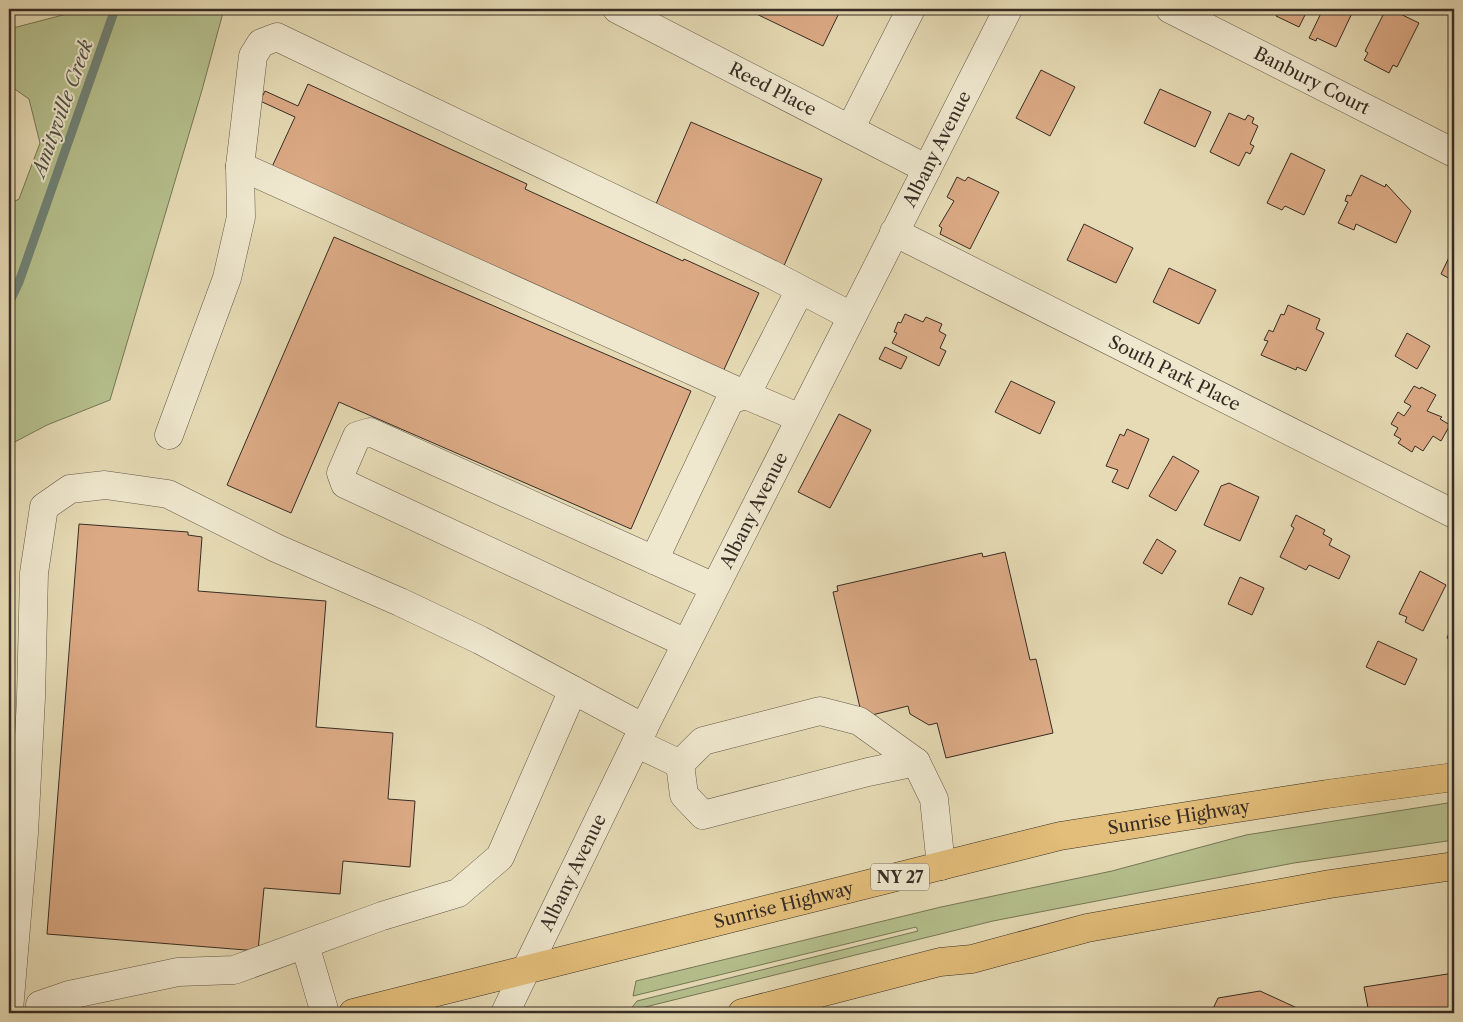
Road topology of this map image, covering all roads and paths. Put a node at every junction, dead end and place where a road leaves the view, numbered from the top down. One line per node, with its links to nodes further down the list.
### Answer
1 (617, 9): 5 (street, Reed Place)
2 (911, 9): 5 (street)
3 (1008, 9): 8 (street, Albany Avenue)
4 (1170, 9): 6 (street, Banbury Court)
5 (850, 129): 8 (street, Reed Place)
6 (1454, 153)
7 (240, 166): 10 (street); 12 (street); 14 (street)
8 (927, 169): 9 (street, Albany Avenue)
9 (894, 232): 11 (street, Albany Avenue); 15 (street, South Park Place)
10 (800, 290): 11 (street); 12 (street)
11 (851, 316): 13 (street, Albany Avenue)
12 (746, 396): 13 (street); 16 (street)
13 (800, 418): 17 (street, Albany Avenue)
14 (168, 435)
15 (1454, 514)
16 (654, 560): 17 (street); 18 (street)
17 (714, 587): 18 (street, Albany Avenue)
18 (686, 643): 20 (street, Albany Avenue)
19 (573, 690): 20 (street); 26 (street); 28 (street)
20 (640, 736): 22 (street); 27 (street, Albany Avenue)
21 (916, 762): 22 (street); 22 (street); 24 (street)
22 (680, 764)
23 (1454, 777): 24 (highway, Sunrise Highway / NY 27)
24 (941, 866): 27 (highway, Sunrise Highway / NY 27)
25 (1454, 866): 33 (highway)
26 (305, 945): 29 (street); 30 (street)
27 (524, 972): 31 (highway, Sunrise Highway / NY 27); 32 (street, Albany Avenue)
28 (9, 1009): 29 (street)
29 (42, 1009)
30 (325, 1013)
31 (354, 1013)
32 (505, 1013)
33 (742, 1013)

